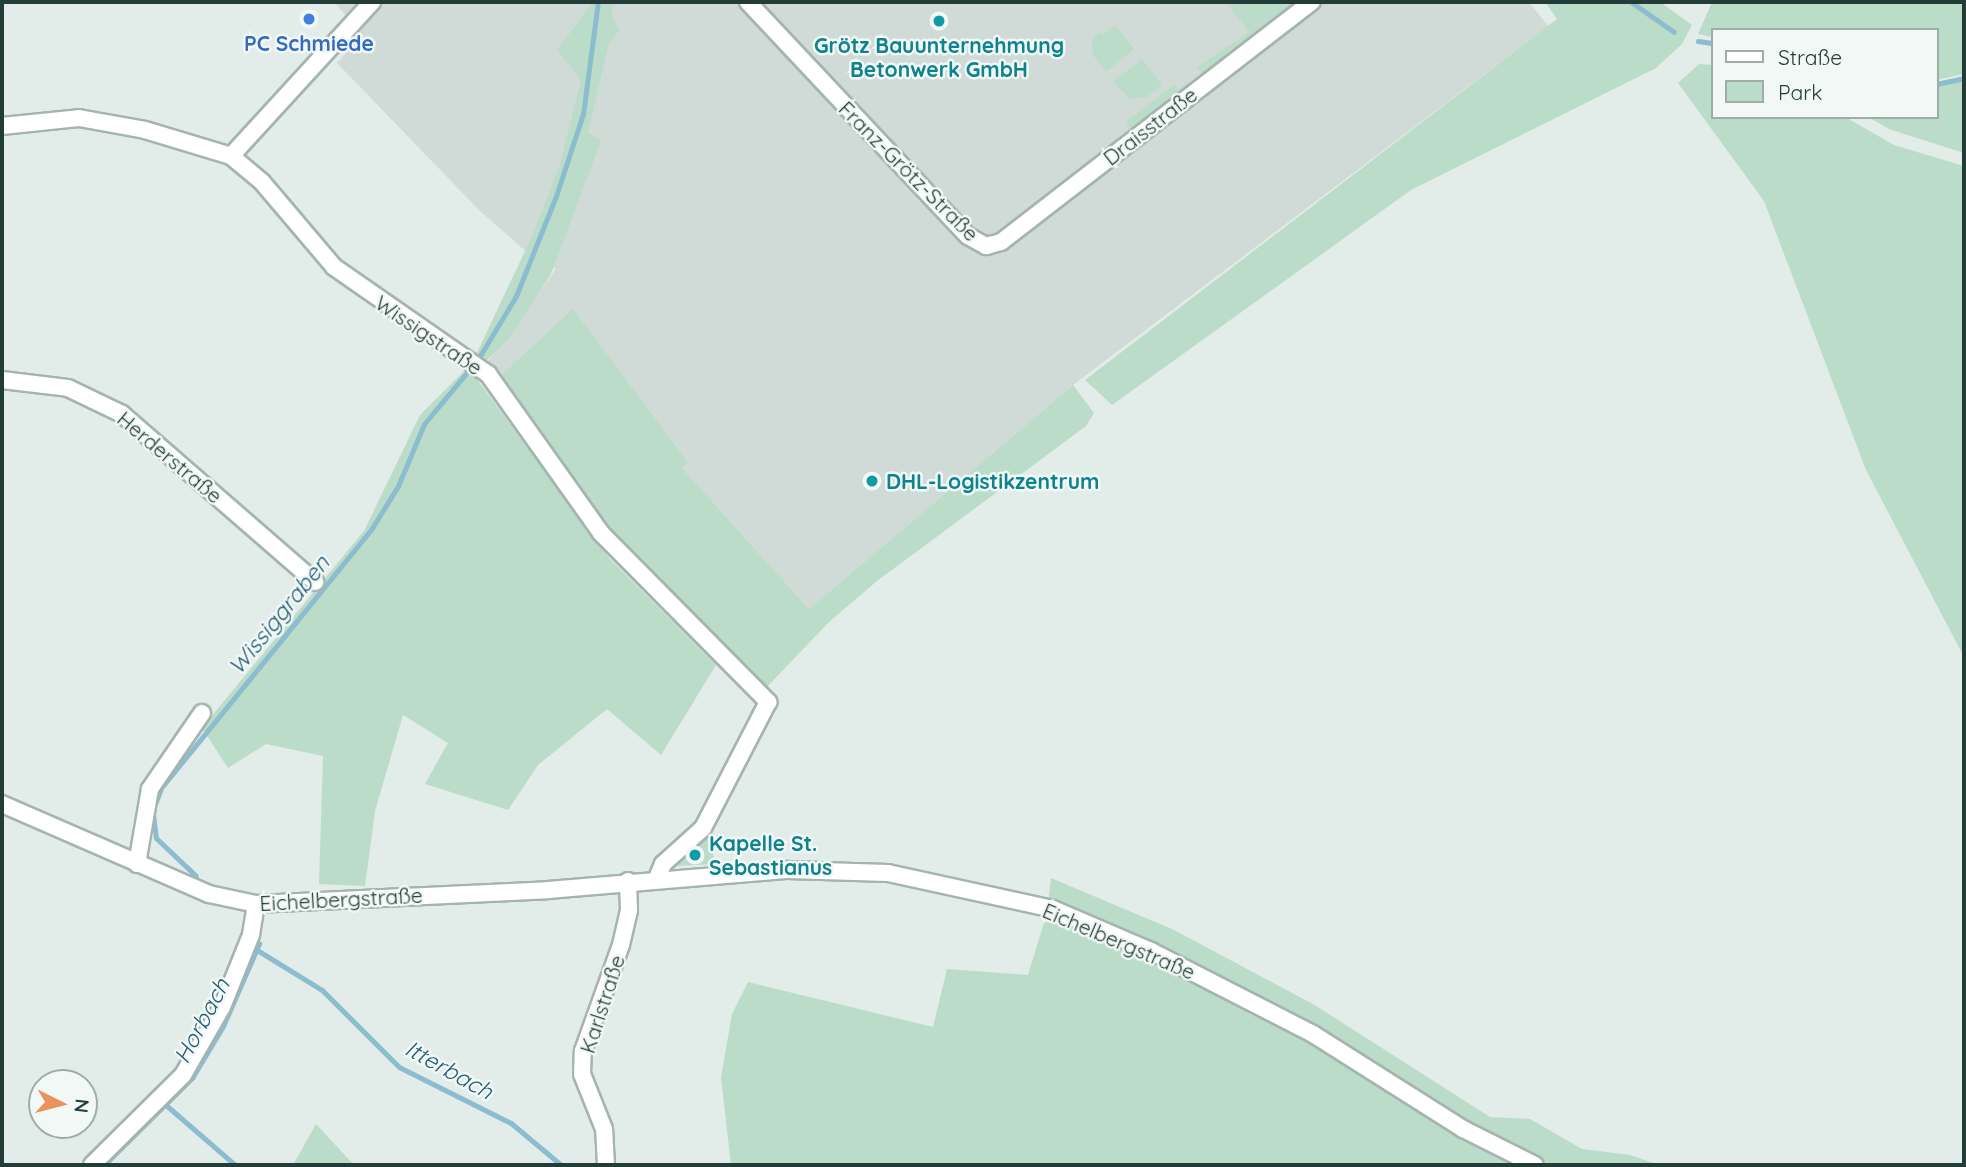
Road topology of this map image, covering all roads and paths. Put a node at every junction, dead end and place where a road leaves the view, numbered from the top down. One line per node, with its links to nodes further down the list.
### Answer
1 (372, 2): 5 (street)
2 (748, 2): 6 (street, Franz-Grötz-Straße)
3 (1312, 2): 6 (street, Draisstraße)
4 (2, 126): 5 (street, Wissigstraße)
5 (230, 156): 12 (street, Wissigstraße)
6 (986, 246)
7 (2, 380): 8 (street, Herderstraße)
8 (316, 582)
9 (202, 713): 11 (street)
10 (2, 804): 11 (street, Eichelbergstraße)
11 (137, 864): 14 (street, Eichelbergstraße)
12 (657, 878): 13 (street, Eichelbergstraße); 17 (street, Eichelbergstraße)
13 (628, 881): 14 (street, Eichelbergstraße); 16 (street, Karlstraße)
14 (256, 904): 15 (street)
15 (92, 1165)
16 (606, 1165)
17 (1535, 1165)

